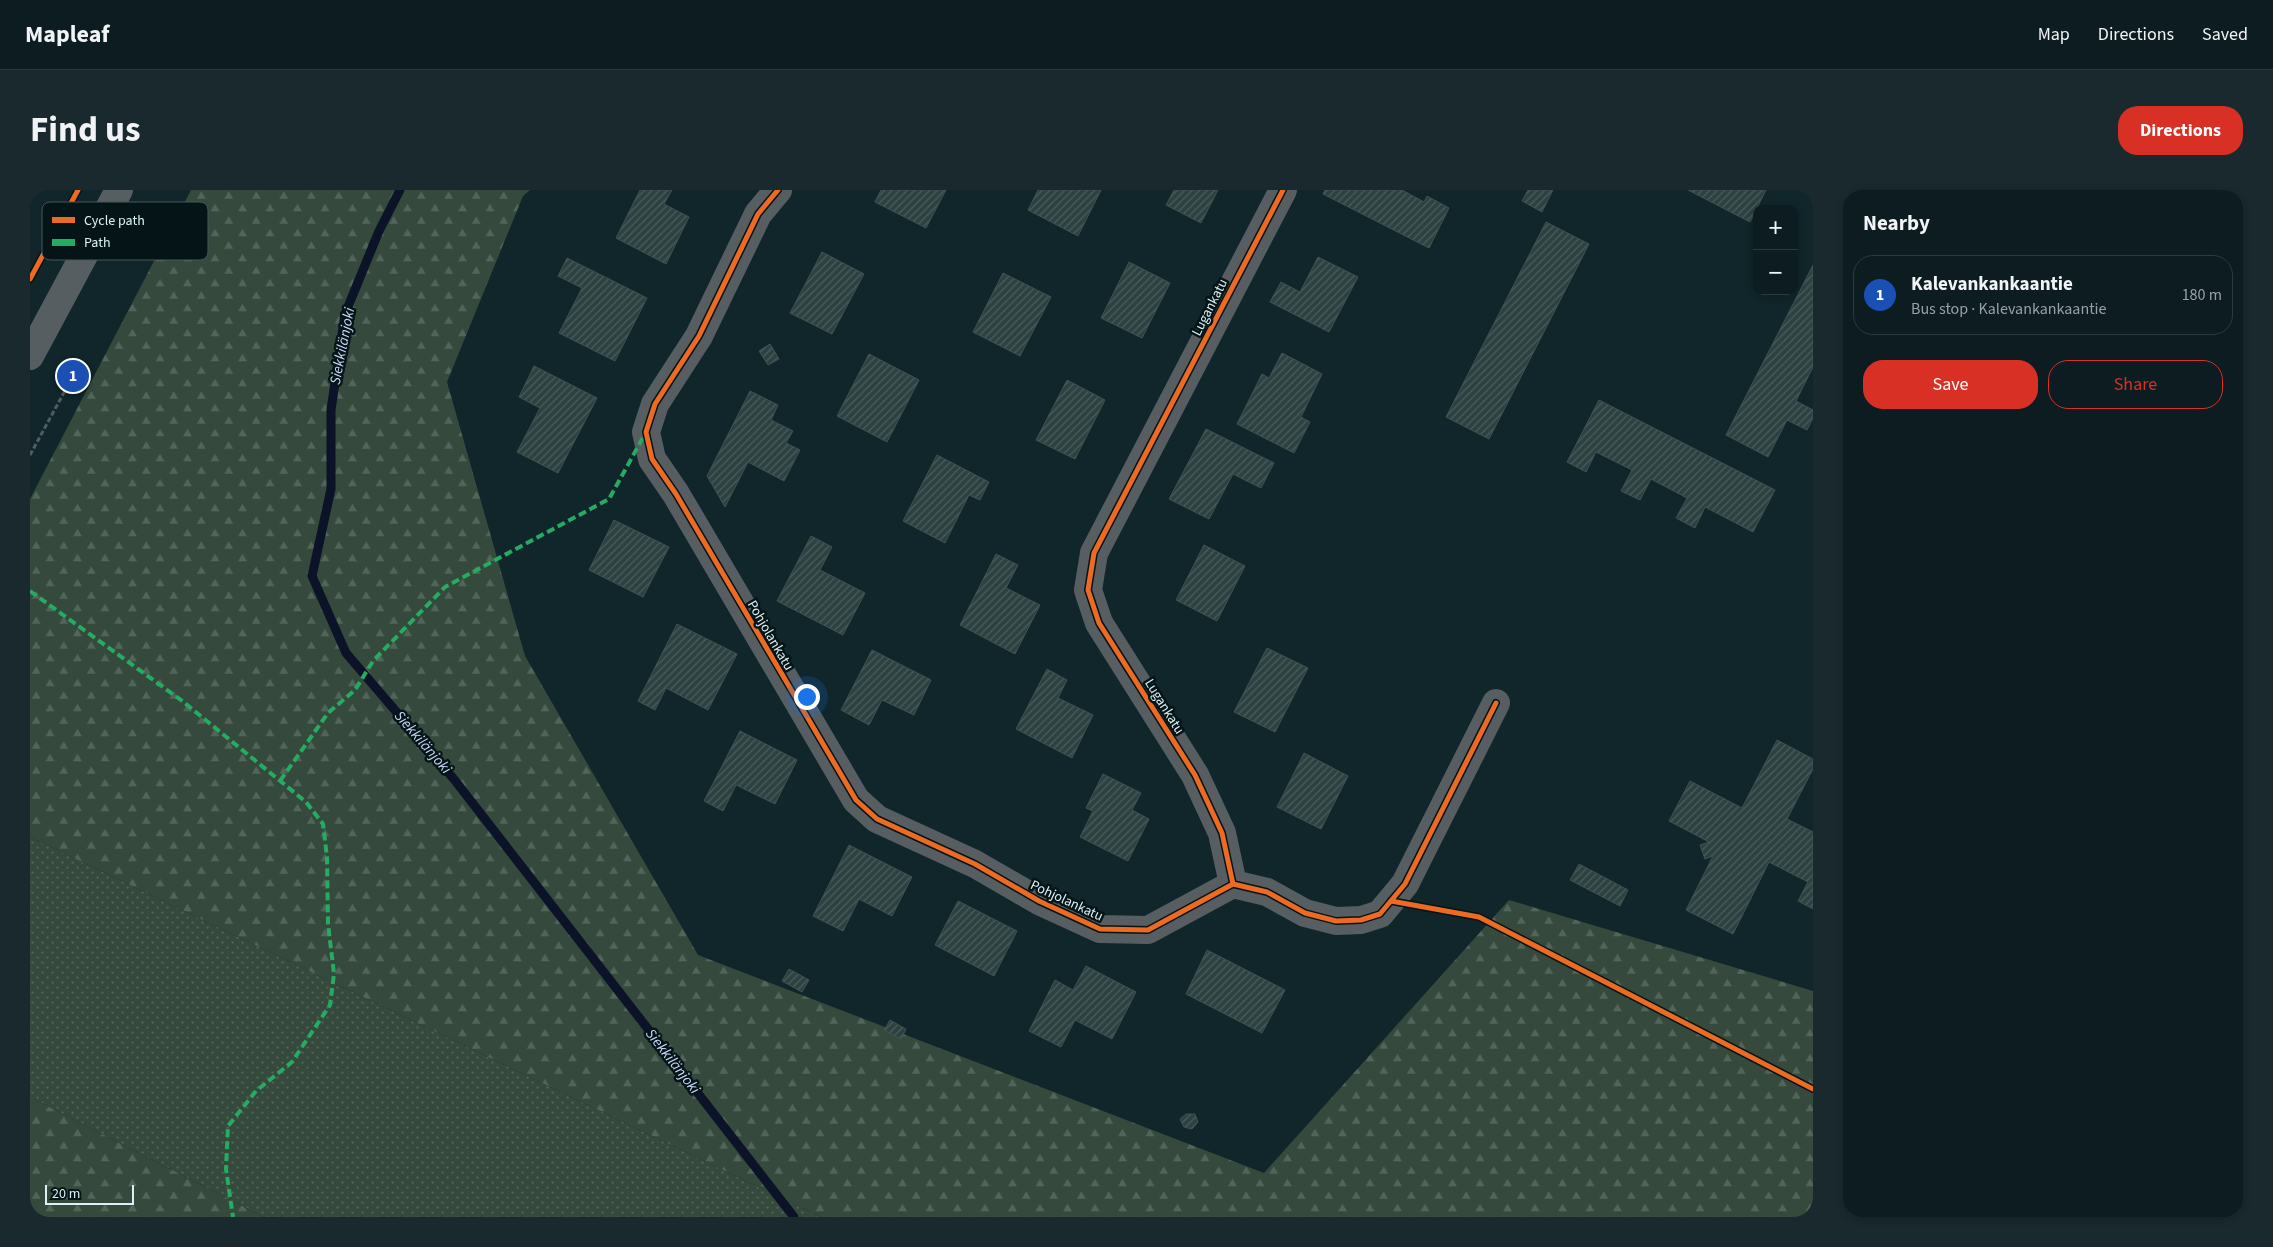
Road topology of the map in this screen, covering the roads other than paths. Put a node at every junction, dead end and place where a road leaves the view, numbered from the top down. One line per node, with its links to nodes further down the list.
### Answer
1 (119, 190): 4 (street)
2 (778, 190): 8 (street, Pohjolankatu)
3 (1283, 190): 8 (street, Lugankatu)
4 (113, 202)
5 (81, 260): 6 (street)
6 (30, 356)
7 (1496, 703): 8 (street)
8 (1233, 884)

